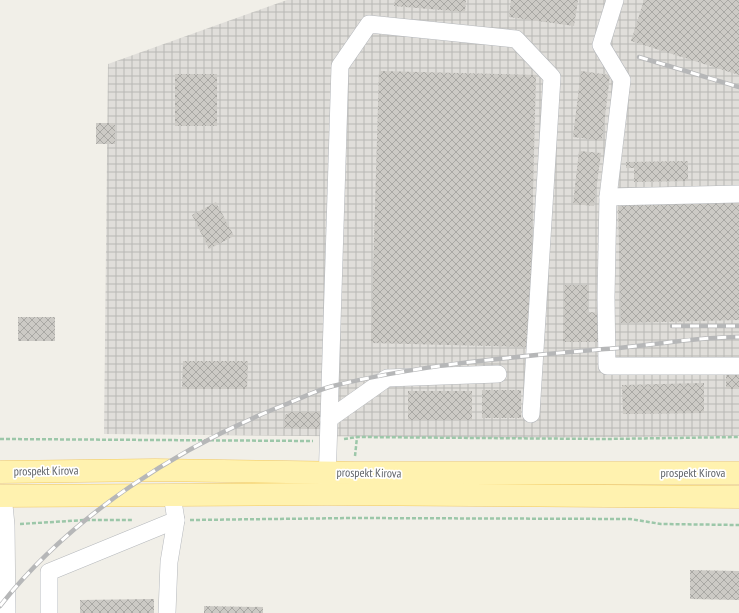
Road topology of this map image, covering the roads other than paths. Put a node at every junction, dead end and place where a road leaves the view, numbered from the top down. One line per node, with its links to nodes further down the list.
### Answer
1 (615, 0): 3 (street)
2 (739, 194): 3 (street)
3 (608, 197): 4 (street)
4 (739, 366)
5 (498, 374): 7 (street)
6 (531, 414): 7 (street)
7 (329, 419): 9 (street)
8 (0, 472): 9 (main road, prospekt Kirova)
9 (328, 472): 10 (main road, prospekt Kirova); 11 (street)
10 (739, 473)
11 (327, 494): 13 (main road, prospekt Kirova); 14 (main road, prospekt Kirova)
12 (2, 495): 13 (main road, prospekt Kirova); 16 (street)
13 (172, 495): 15 (street)
14 (739, 497)
15 (176, 520): 17 (street); 18 (street)
16 (7, 613)
17 (49, 613)
18 (167, 613)

